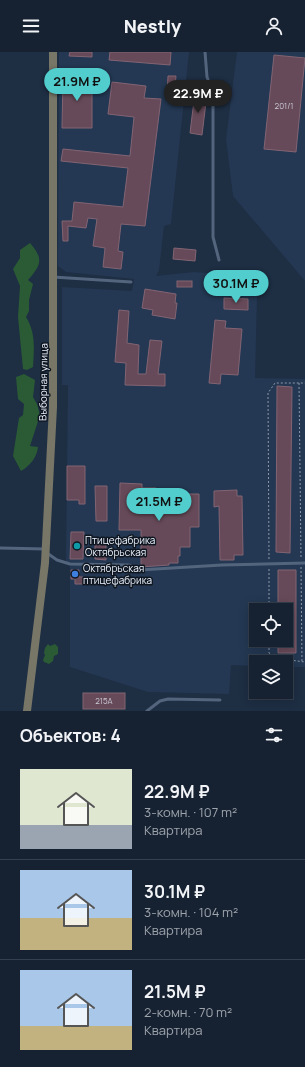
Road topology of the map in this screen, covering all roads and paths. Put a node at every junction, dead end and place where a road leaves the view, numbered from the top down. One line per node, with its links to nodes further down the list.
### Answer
1 (52, 52): 4 (main road, Выборная улица)
2 (205, 52): 3 (lane)
3 (219, 260)
4 (53, 277): 5 (lane); 9 (main road, Выборная улица)
5 (130, 282)
6 (299, 383): 7 (path); 10 (path); 11 (path)
7 (305, 383)
8 (0, 548): 9 (lane)
9 (45, 550): 11 (lane); 17 (main road, Выборная улица)
10 (303, 563): 11 (lane); 14 (path)
11 (269, 564): 12 (path)
12 (269, 603)
13 (269, 647): 14 (path)
14 (302, 662): 15 (path)
15 (305, 662)
16 (220, 700): 18 (lane)
17 (27, 711)
18 (147, 711)

